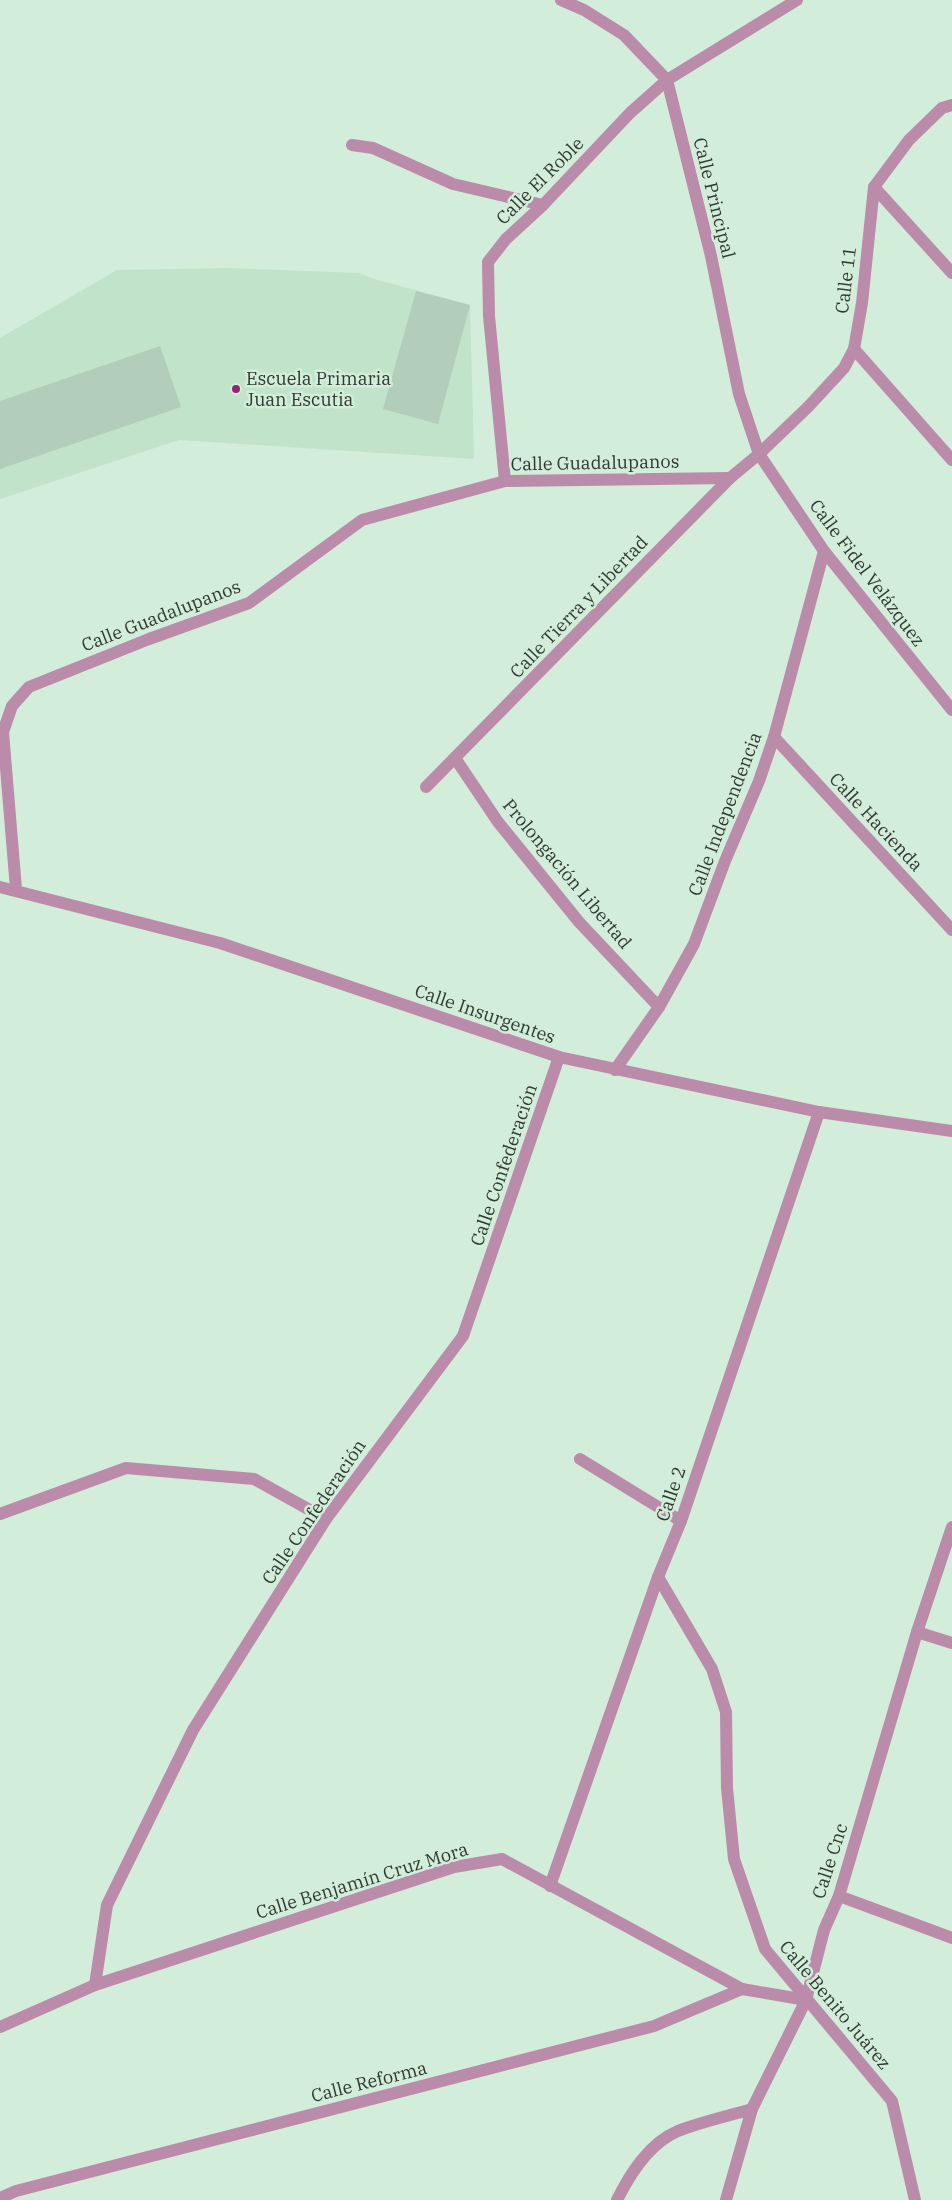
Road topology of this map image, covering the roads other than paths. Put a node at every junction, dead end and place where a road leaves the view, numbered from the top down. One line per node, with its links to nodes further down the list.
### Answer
1 (561, 0): 3 (street, Calle Principal)
2 (797, 0): 3 (street, Calle El Roble)
3 (667, 80): 7 (street, Calle El Roble); 10 (street, Calle Principal)
4 (952, 105): 6 (street)
5 (352, 145): 7 (street)
6 (874, 187): 8 (street); 9 (street, Calle 11)
7 (544, 205): 13 (street, Calle El Roble)
8 (952, 273)
9 (854, 349): 10 (street, Calle 11); 11 (street)
10 (759, 454): 12 (street, Calle Tierra y Libertad); 14 (street, Calle Fidel Velázquez)
11 (952, 460)
12 (730, 478): 13 (street, Calle Guadalupanos); 17 (street, Calle Tierra y Libertad)
13 (506, 481): 20 (street, Calle Guadalupanos)
14 (824, 552): 15 (street, Calle Fidel Velázquez); 16 (street, Calle Independencia)
15 (952, 710)
16 (774, 737): 21 (street, Calle Hacienda); 22 (street, Calle Independencia)
17 (455, 758): 18 (street, Calle Tierra y Libertad); 22 (street, Prolongación Libertad)
18 (426, 786)
19 (0, 887): 20 (street, Calle Insurgentes)
20 (16, 889): 23 (street, Calle Insurgentes)
21 (952, 930)
22 (659, 1007): 24 (street, Calle Independencia)
23 (559, 1057): 24 (street, Calle Insurgentes); 29 (street, Calle Confederación)
24 (614, 1070): 25 (street, Calle Insurgentes)
25 (819, 1112): 26 (street, Calle Insurgentes); 30 (street, Calle 2)
26 (952, 1131)
27 (580, 1459): 30 (street)
28 (0, 1514): 29 (street)
29 (326, 1519): 38 (street, Calle Confederación)
30 (681, 1521): 32 (street, Calle 2)
31 (952, 1527): 33 (street, Calle Cnc)
32 (658, 1577): 35 (street, Calle 2); 40 (street, Calle Benito Juárez)
33 (917, 1632): 34 (street); 36 (street, Calle Cnc)
34 (952, 1643)
35 (550, 1886): 38 (street, Calle Benjamín Cruz Mora); 39 (street, Calle Benjamín Cruz Mora)
36 (839, 1896): 37 (street); 40 (street, Calle Cnc)
37 (952, 1938)
38 (95, 1985): 41 (street, Calle Benjamín Cruz Mora)
39 (742, 1989): 40 (street, Calle Benjamín Cruz Mora); 43 (street, Calle Reforma)
40 (806, 2000): 42 (street, Calle Cnc); 46 (street, Calle Benito Juárez)
41 (0, 2027)
42 (752, 2109): 44 (street); 45 (street, Calle Cnc)
43 (0, 2198)
44 (617, 2200)
45 (726, 2200)
46 (915, 2200)

